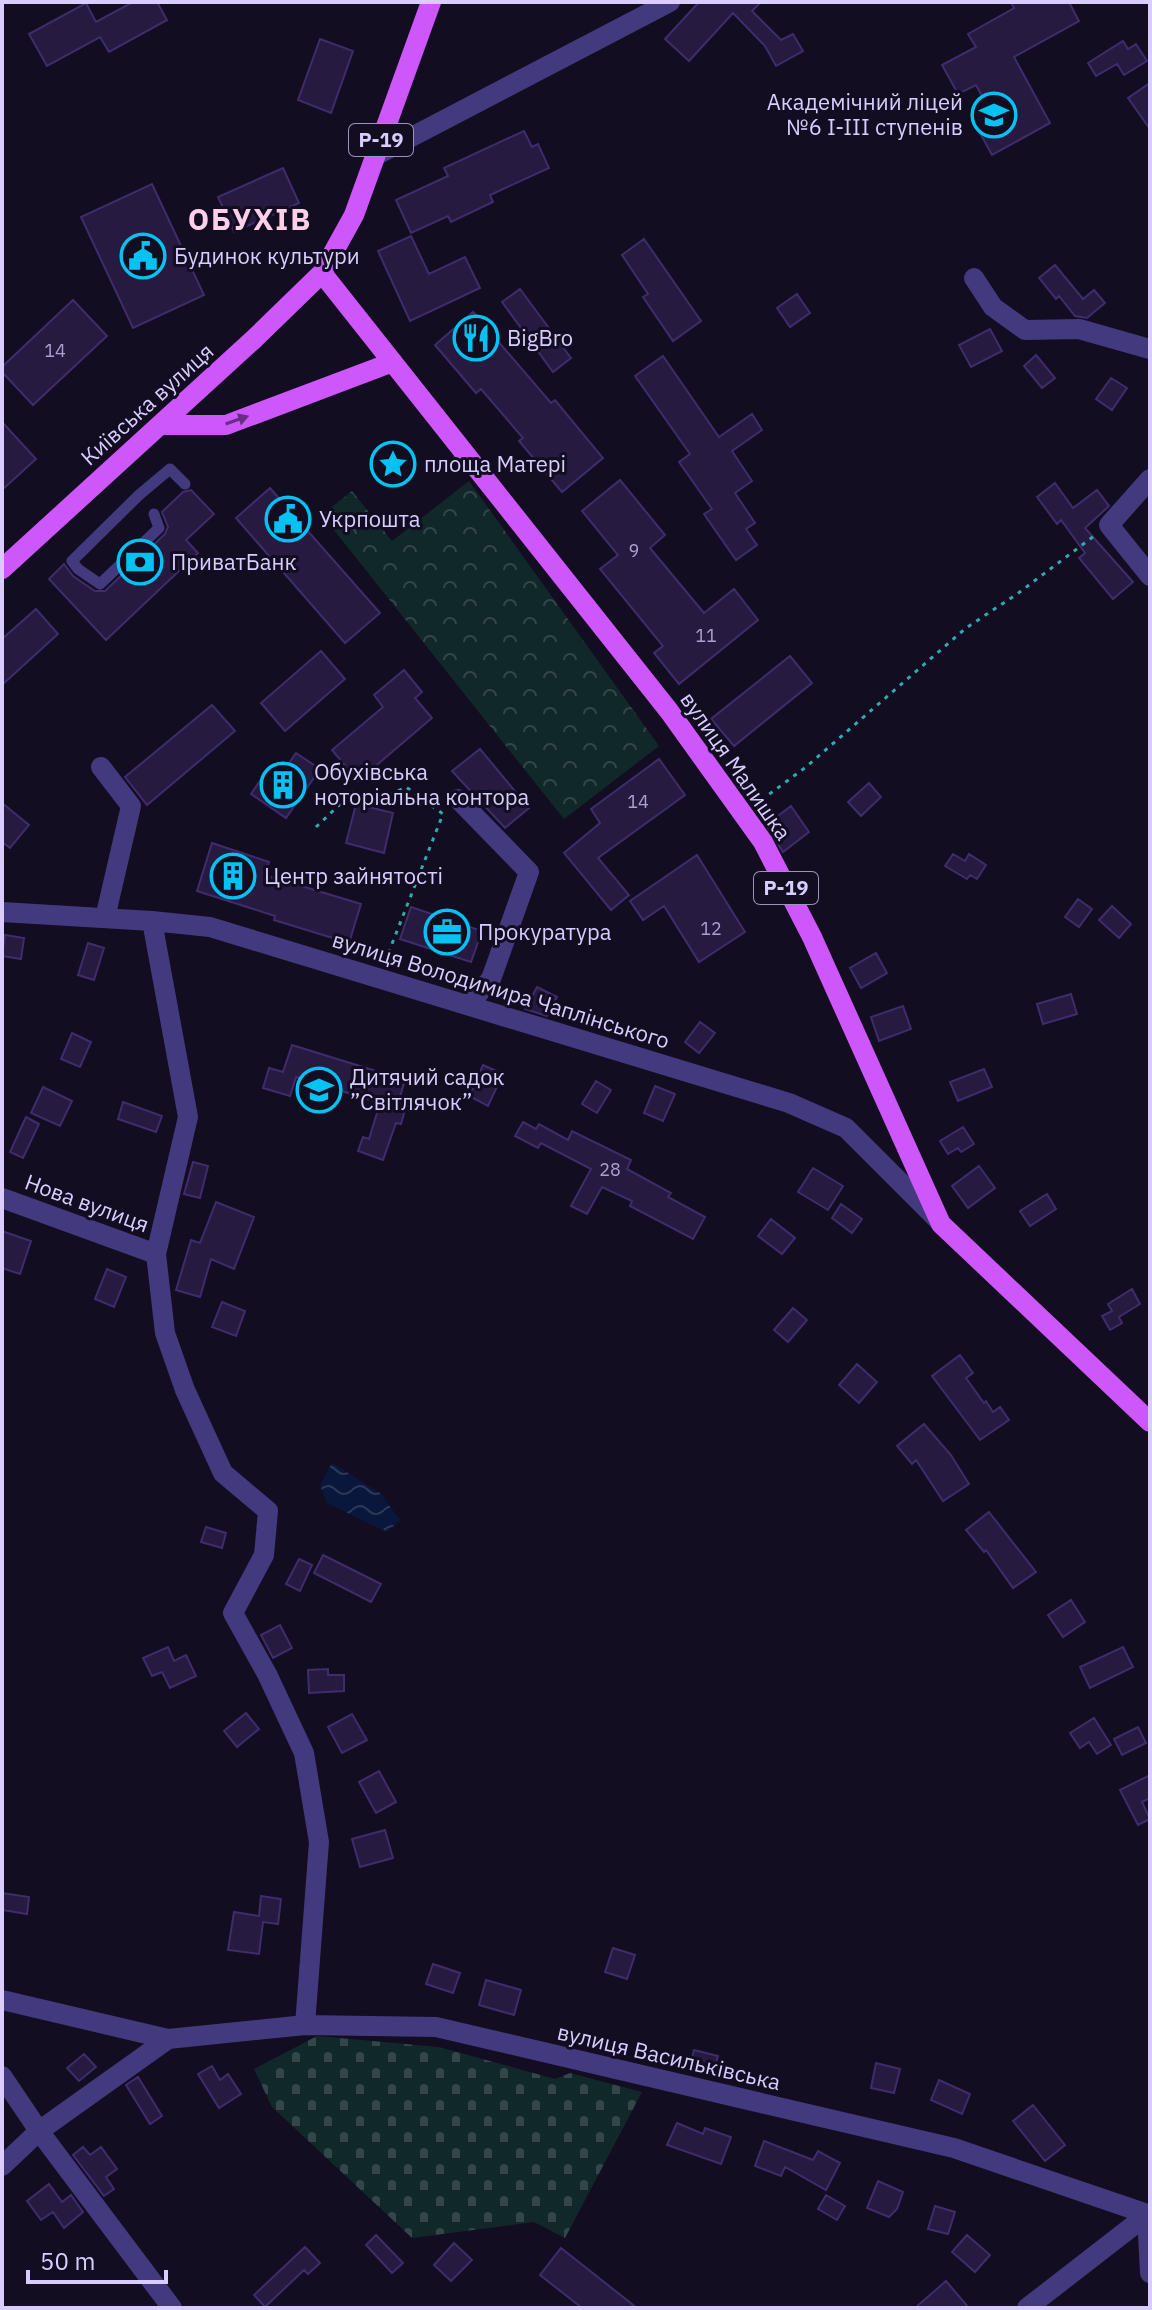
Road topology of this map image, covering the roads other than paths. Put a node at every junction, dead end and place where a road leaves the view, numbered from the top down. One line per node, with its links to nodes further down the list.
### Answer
1 (431, 2): 3 (main road, Р-19)
2 (670, 2): 3 (street)
3 (375, 156): 4 (main road, Р-19)
4 (322, 273): 7 (main road, вулиця Малишка / Р-19); 8 (main road, Київська вулиця)
5 (974, 278): 6 (street)
6 (1150, 349)
7 (393, 362): 8 (main road, one-way to 7); 21 (main road, вулиця Малишка / Р-19)
8 (160, 425): 12 (main road, Київська вулиця)
9 (1150, 479): 13 (street)
10 (185, 484): 11 (lane)
11 (154, 514)
12 (2, 569)
13 (1150, 576)
14 (101, 767): 17 (street)
15 (458, 799): 19 (street)
16 (2, 912): 17 (street, вулиця Володимира Чаплінського)
17 (105, 918): 18 (street, вулиця Володимира Чаплінського)
18 (152, 921): 19 (street, вулиця Володимира Чаплінського); 22 (street)
19 (468, 1005): 21 (street, вулиця Володимира Чаплінського)
20 (2, 1198): 22 (street, Нова вулиця)
21 (941, 1224): 23 (main road, вулиця Малишка / Р-19)
22 (156, 1254): 25 (street)
23 (1150, 1422)
24 (2, 2000): 26 (street)
25 (305, 2025): 26 (street, вулиця Васильківська); 30 (street, вулиця Васильківська)
26 (168, 2039): 28 (street)
27 (2, 2076): 28 (street)
28 (39, 2131): 29 (street); 32 (street)
29 (2, 2166)
30 (1148, 2215): 31 (street); 33 (street)
31 (1150, 2273)
32 (172, 2308)
33 (1027, 2308)

